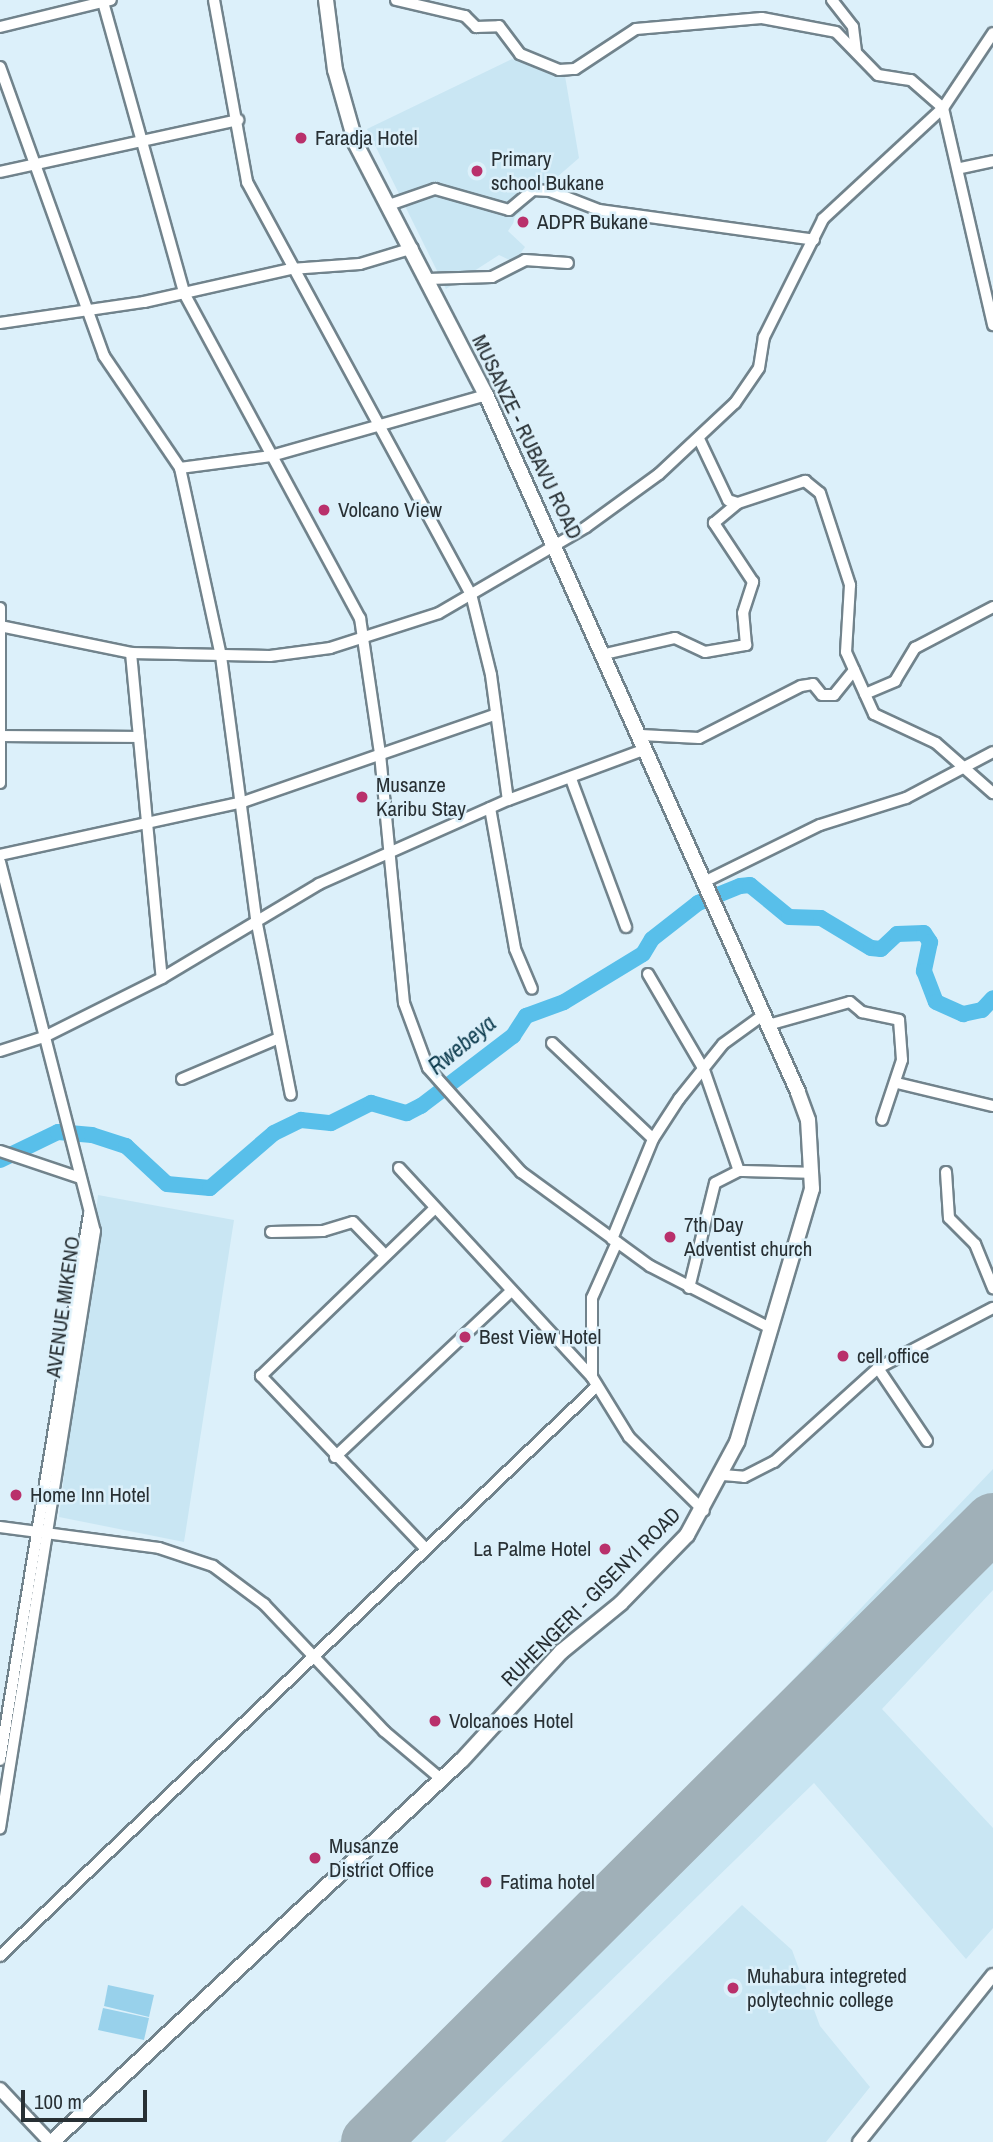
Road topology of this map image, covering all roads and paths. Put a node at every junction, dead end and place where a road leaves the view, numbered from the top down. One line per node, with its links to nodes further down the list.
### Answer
1 (214, 0): 11 (street)
2 (326, 0): 17 (highway, MUSANZE - RUBAVU ROAD)
3 (396, 0): 8 (street)
4 (832, 0): 8 (street)
5 (107, 1): 6 (street); 12 (street)
6 (0, 27)
7 (993, 33): 10 (street)
8 (856, 50): 10 (street)
9 (0, 67): 14 (street)
10 (943, 108): 15 (street); 18 (street)
11 (238, 120): 12 (street); 21 (street)
12 (142, 141): 14 (street); 23 (street)
13 (993, 161): 15 (street)
14 (36, 162): 16 (street); 24 (street)
15 (961, 169): 26 (street)
16 (0, 172)
17 (389, 205): 18 (street); 19 (highway, MUSANZE - RUBAVU ROAD)
18 (814, 240): 29 (street)
19 (413, 248): 21 (street); 22 (highway, MUSANZE - RUBAVU ROAD)
20 (568, 263): 22 (street)
21 (290, 269): 23 (street); 28 (street)
22 (428, 279): 27 (highway, MUSANZE - RUBAVU ROAD)
23 (184, 293): 24 (street); 30 (street)
24 (89, 312): 25 (street); 31 (street)
25 (0, 323)
26 (993, 325)
27 (486, 395): 28 (street); 33 (highway, MUSANZE - RUBAVU ROAD)
28 (380, 424): 30 (street); 34 (street)
29 (699, 439): 32 (street); 33 (street)
30 (271, 456): 31 (street); 38 (street)
31 (180, 468): 41 (street)
32 (738, 503): 40 (street); 42 (street)
33 (555, 543): 34 (street); 40 (highway, MUSANZE - RUBAVU ROAD)
34 (471, 594): 38 (street); 44 (street)
35 (993, 607): 43 (street)
36 (0, 608): 37 (street)
37 (2, 626): 39 (street); 45 (street)
38 (365, 638): 41 (street); 49 (street)
39 (131, 653): 41 (street); 46 (street)
40 (605, 654): 47 (highway, MUSANZE - RUBAVU ROAD)
41 (221, 656): 55 (street)
42 (854, 670): 43 (street); 47 (street)
43 (865, 694): 50 (street)
44 (494, 715): 49 (street); 54 (street)
45 (3, 736): 46 (street); 52 (street)
46 (139, 737): 57 (street)
47 (644, 742): 51 (street); 61 (highway, MUSANZE - RUBAVU ROAD)
48 (993, 752): 50 (street)
49 (380, 754): 55 (street); 58 (street)
50 (962, 770): 53 (street); 61 (street)
51 (571, 779): 54 (street); 64 (street)
52 (0, 783)
53 (993, 793)
54 (508, 800): 56 (street)
55 (243, 802): 57 (street); 62 (street)
56 (490, 808): 58 (street); 67 (street)
57 (146, 822): 59 (street); 66 (street)
58 (389, 852): 62 (street); 88 (street)
59 (0, 855)
60 (0, 862): 69 (street, AVENUE MIKENO)
61 (706, 886): 63 (highway, MUSANZE - RUBAVU ROAD)
62 (256, 919): 66 (street); 70 (street)
63 (721, 921): 68 (highway, RUHENGERI - GISENYI ROAD)
64 (626, 927)
65 (648, 974): 73 (street)
66 (162, 978): 69 (street)
67 (532, 989)
68 (765, 1020): 73 (street); 75 (street); 84 (highway, RUHENGERI - GISENYI ROAD)
69 (44, 1037): 72 (street); 85 (street, AVENUE MIKENO)
70 (279, 1038): 74 (street); 76 (street)
71 (552, 1043): 79 (street)
72 (0, 1051)
73 (704, 1070): 79 (street); 82 (street)
74 (182, 1079)
75 (897, 1083): 77 (street); 78 (street)
76 (291, 1095)
77 (993, 1106)
78 (882, 1120)
79 (653, 1139): 88 (street)
80 (4, 1151): 85 (street)
81 (399, 1168): 86 (street)
82 (739, 1171): 84 (street); 90 (street)
83 (946, 1171): 91 (street)
84 (813, 1173): 94 (highway, RUHENGERI - GISENYI ROAD)
85 (80, 1178): 103 (street, AVENUE MIKENO)
86 (434, 1209): 89 (street); 92 (street)
87 (271, 1232): 89 (street)
88 (615, 1240): 90 (street); 96 (street)
89 (385, 1255): 99 (street)
90 (689, 1288): 94 (street)
91 (993, 1288)
92 (509, 1293): 96 (street); 99 (street)
93 (993, 1308): 95 (street)
94 (772, 1329): 100 (highway, RUHENGERI - GISENYI ROAD)
95 (878, 1368): 98 (street); 100 (street)
96 (592, 1377): 97 (street)
97 (594, 1389): 101 (street); 104 (street)
98 (927, 1441)
99 (335, 1457): 104 (street)
100 (723, 1475): 101 (highway, RUHENGERI - GISENYI ROAD)
101 (704, 1511): 107 (highway, RUHENGERI - GISENYI ROAD)
102 (0, 1527): 103 (street)
103 (45, 1534): 105 (street); 106 (street, AVENUE MIKENO); 108 (street, AVENUE MIKENO)
104 (425, 1548): 105 (street)
105 (313, 1656): 107 (street); 109 (street)
106 (0, 1760)
107 (441, 1779): 112 (highway, RUHENGERI - GISENYI ROAD)
108 (0, 1828)
109 (0, 1956)
110 (993, 1975): 113 (main road)
111 (0, 2089): 112 (main road)
112 (51, 2142)
113 (859, 2142)

